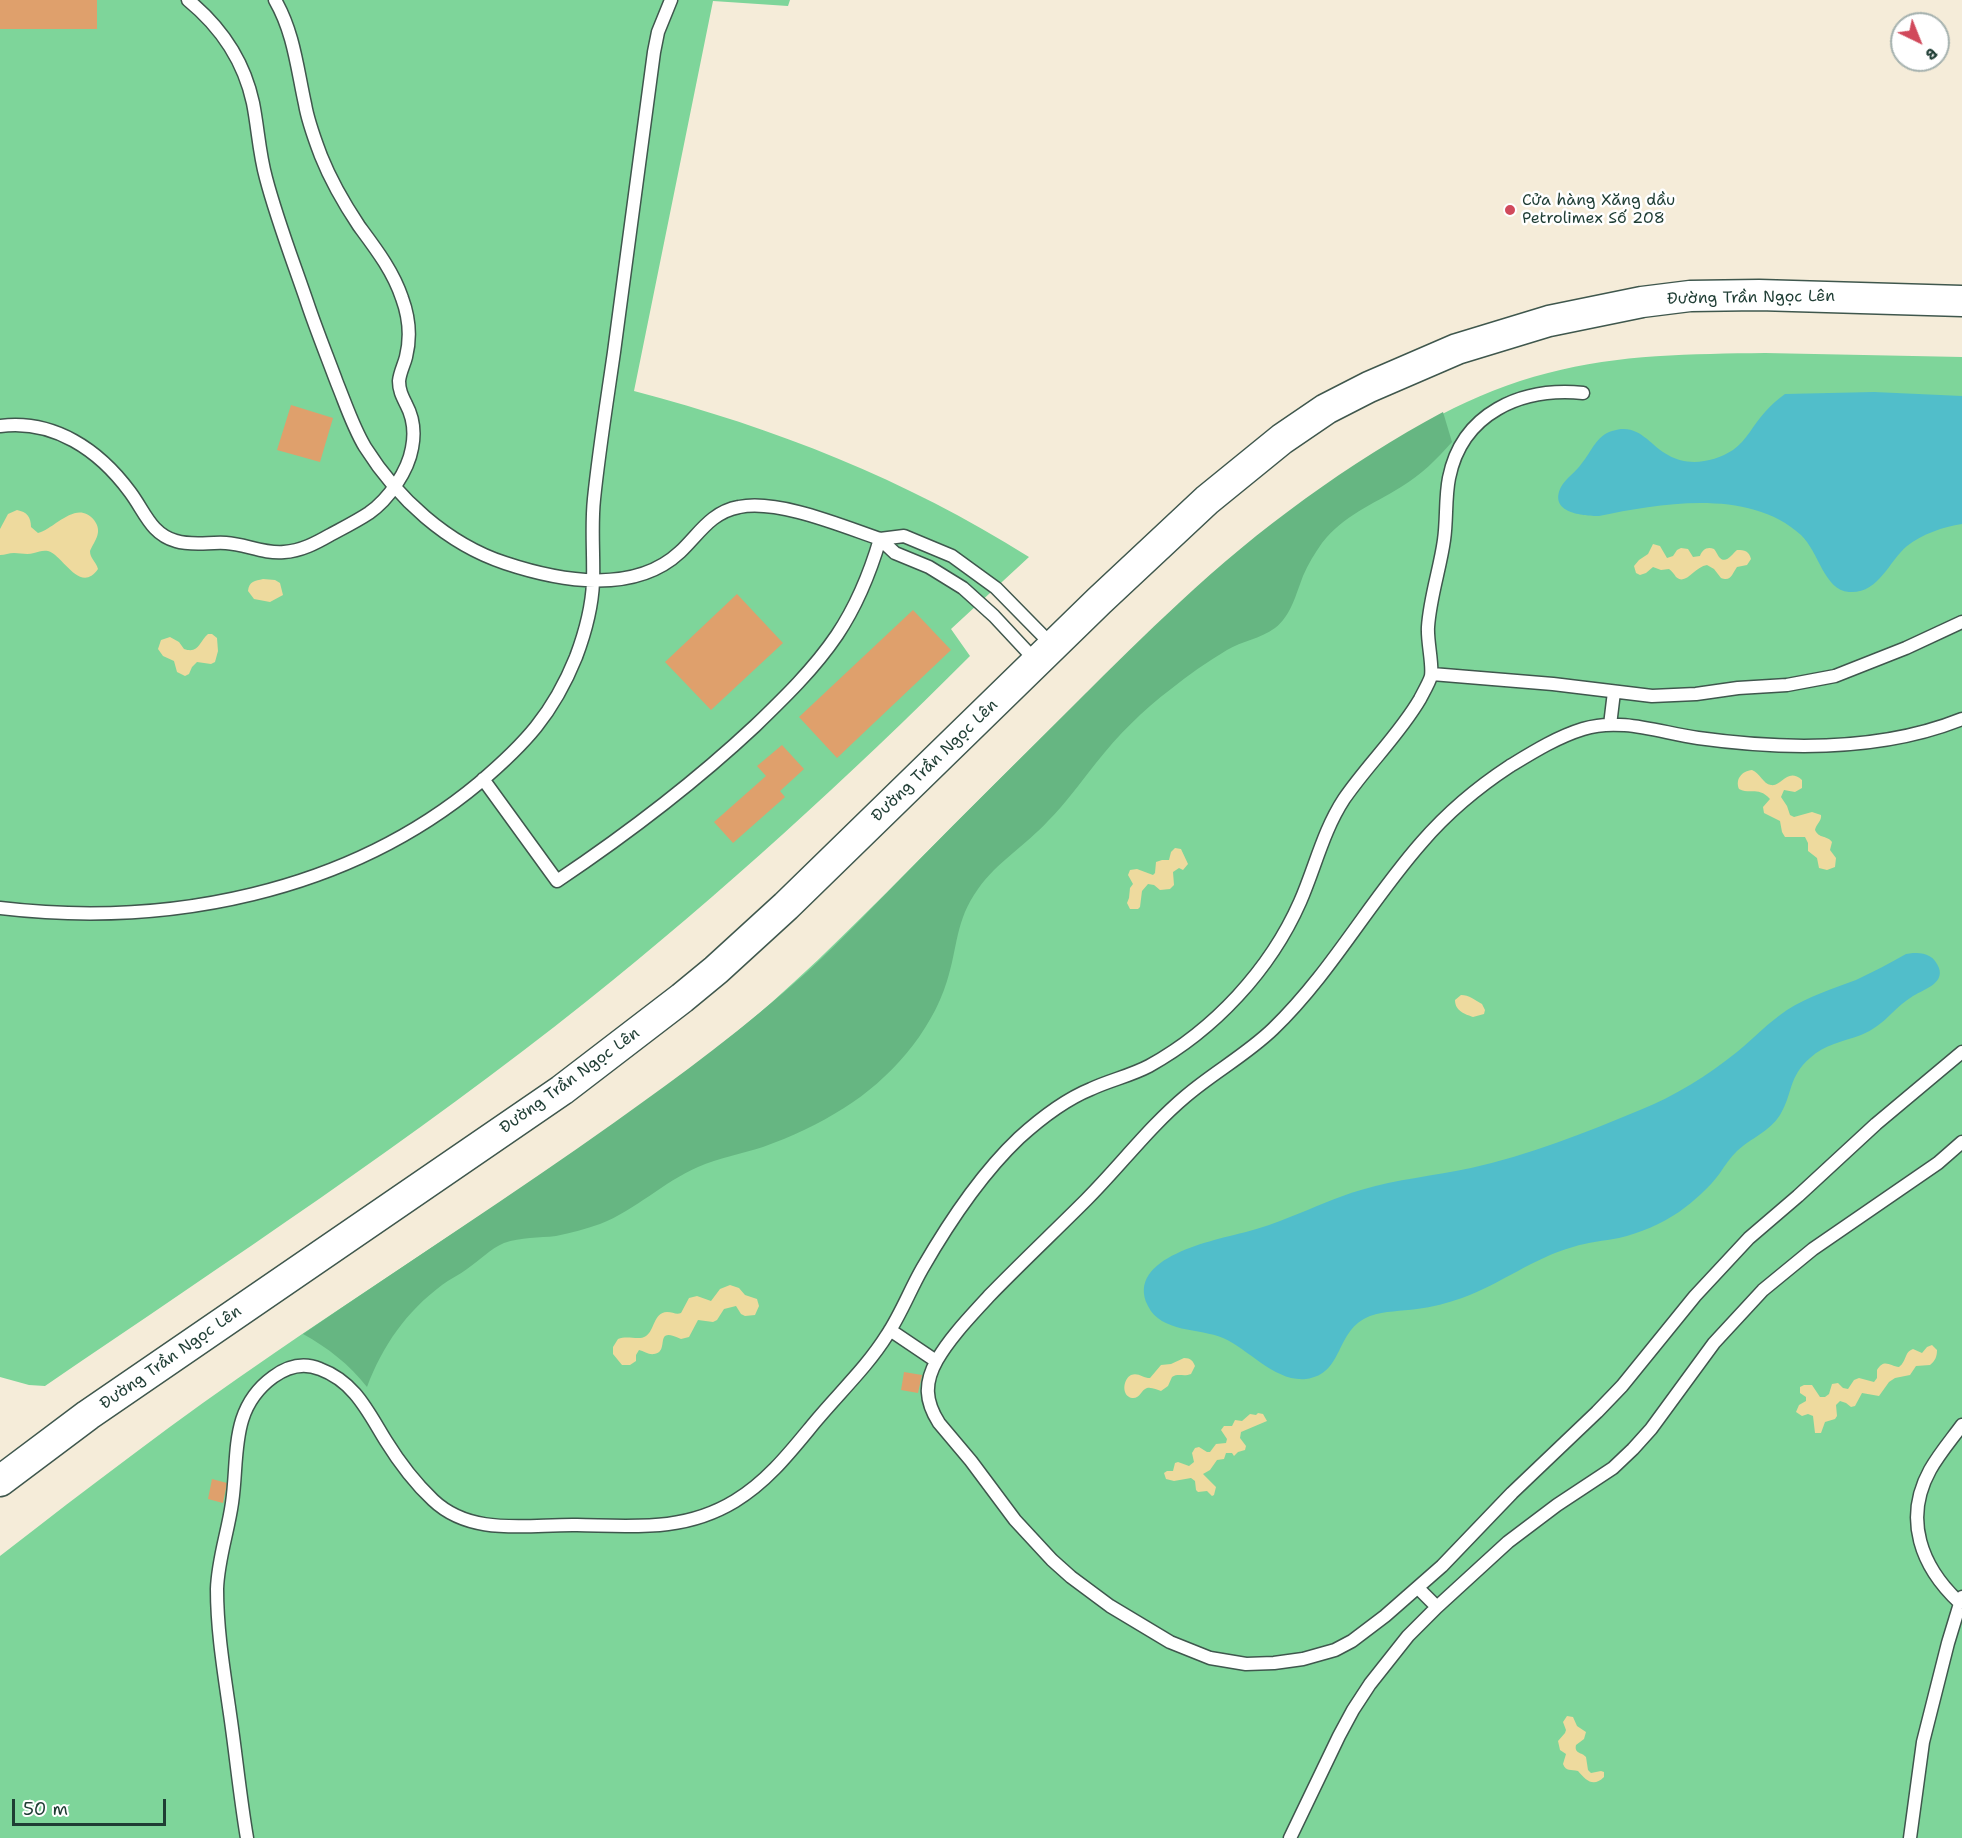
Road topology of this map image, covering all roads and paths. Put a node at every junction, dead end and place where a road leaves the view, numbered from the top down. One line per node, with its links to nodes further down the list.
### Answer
1 (188, 0): 7 (lane)
2 (275, 0): 7 (lane)
3 (671, 0): 9 (lane)
4 (1962, 302): 11 (street, Đường Trần Ngọc Lên)
5 (1583, 393): 12 (lane)
6 (0, 426): 7 (lane)
7 (394, 485): 9 (lane)
8 (880, 539): 9 (lane); 11 (lane); 11 (lane); 16 (lane)
9 (593, 580): 16 (lane)
10 (1962, 622): 13 (lane)
11 (1045, 654): 23 (street, Đường Trần Ngọc Lên)
12 (1432, 674): 13 (lane); 20 (lane)
13 (1614, 692): 15 (lane)
14 (1962, 719): 15 (lane)
15 (1610, 724): 21 (lane)
16 (483, 779): 17 (lane)
17 (0, 908)
18 (1962, 1052): 24 (lane)
19 (1962, 1143): 26 (lane)
20 (890, 1330): 21 (lane); 27 (lane)
21 (936, 1361): 24 (lane)
22 (1962, 1425): 25 (lane)
23 (5, 1473)
24 (1418, 1587): 26 (lane)
25 (1961, 1600): 29 (lane)
26 (1437, 1607): 28 (lane)
27 (247, 1838)
28 (1290, 1838)
29 (1910, 1838)

